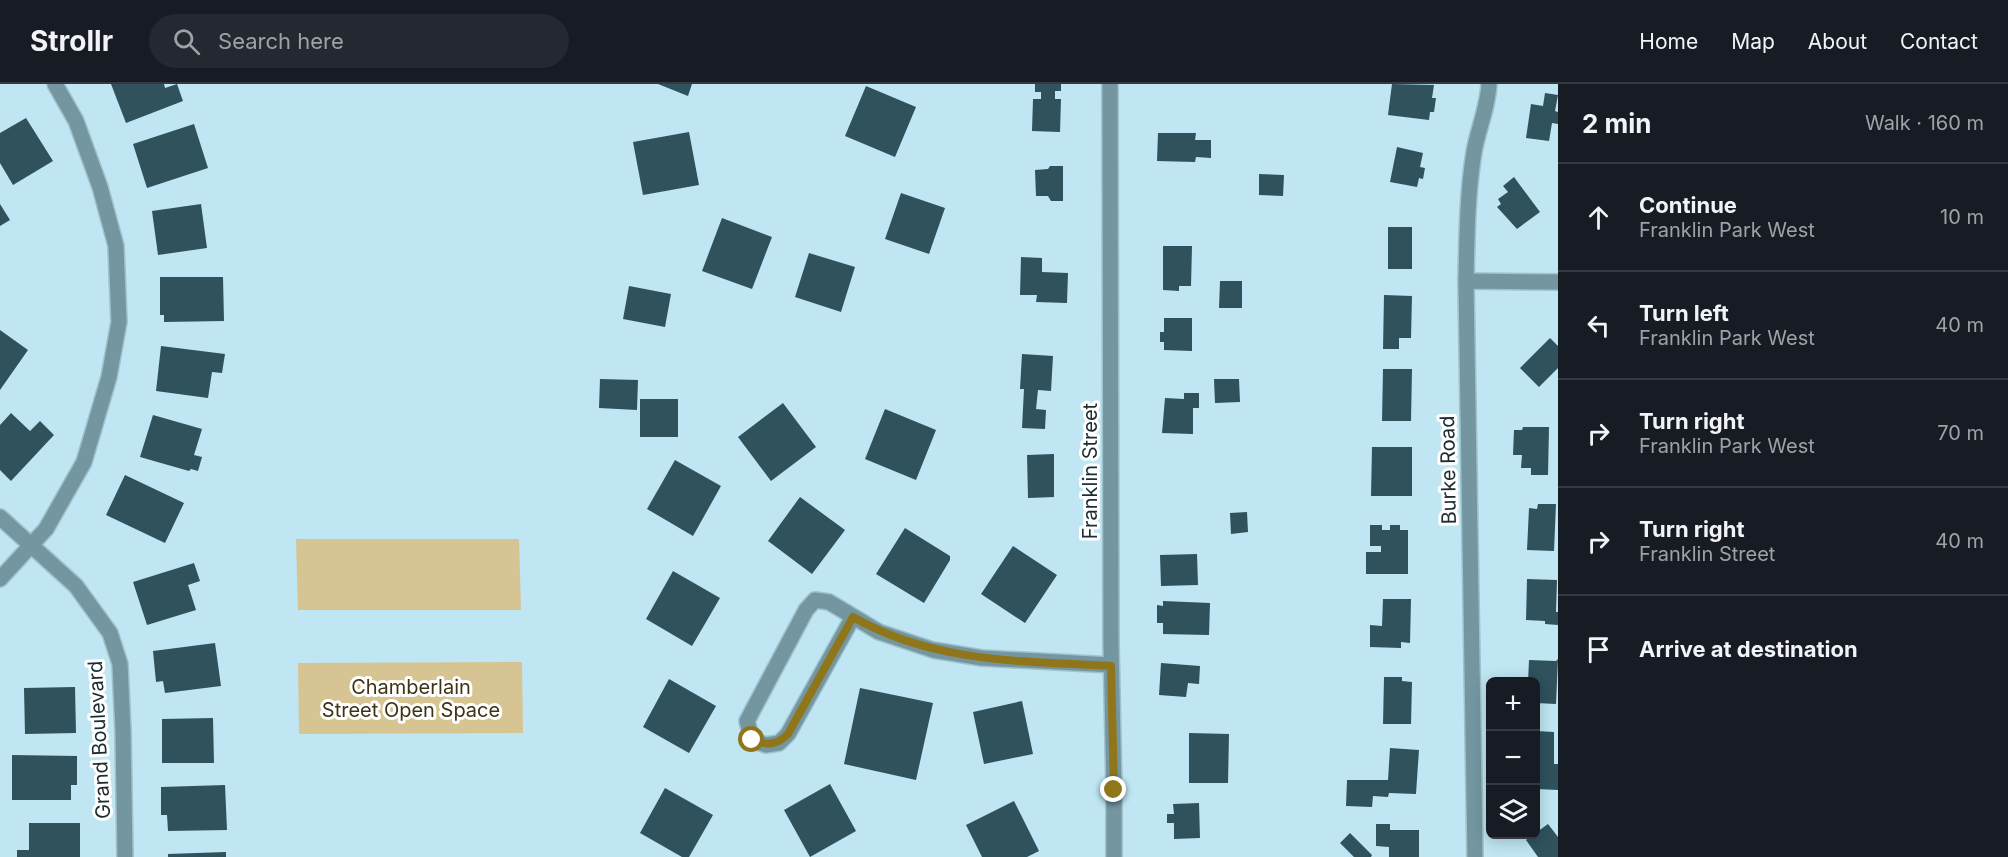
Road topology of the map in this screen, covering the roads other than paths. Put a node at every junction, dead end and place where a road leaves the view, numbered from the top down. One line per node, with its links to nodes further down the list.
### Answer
1 (55, 84): 7 (street)
2 (1110, 84): 10 (street, Franklin Street)
3 (1489, 84): 4 (street, Burke Road)
4 (1467, 281): 5 (street); 13 (street, Burke Road)
5 (1558, 282)
6 (0, 517): 7 (street, Grand Boulevard)
7 (30, 545): 8 (street); 11 (street, Grand Boulevard)
8 (0, 579)
9 (853, 617): 9 (street); 10 (street)
10 (1111, 666): 12 (street, Franklin Street)
11 (124, 857)
12 (1114, 857)
13 (1475, 857)

